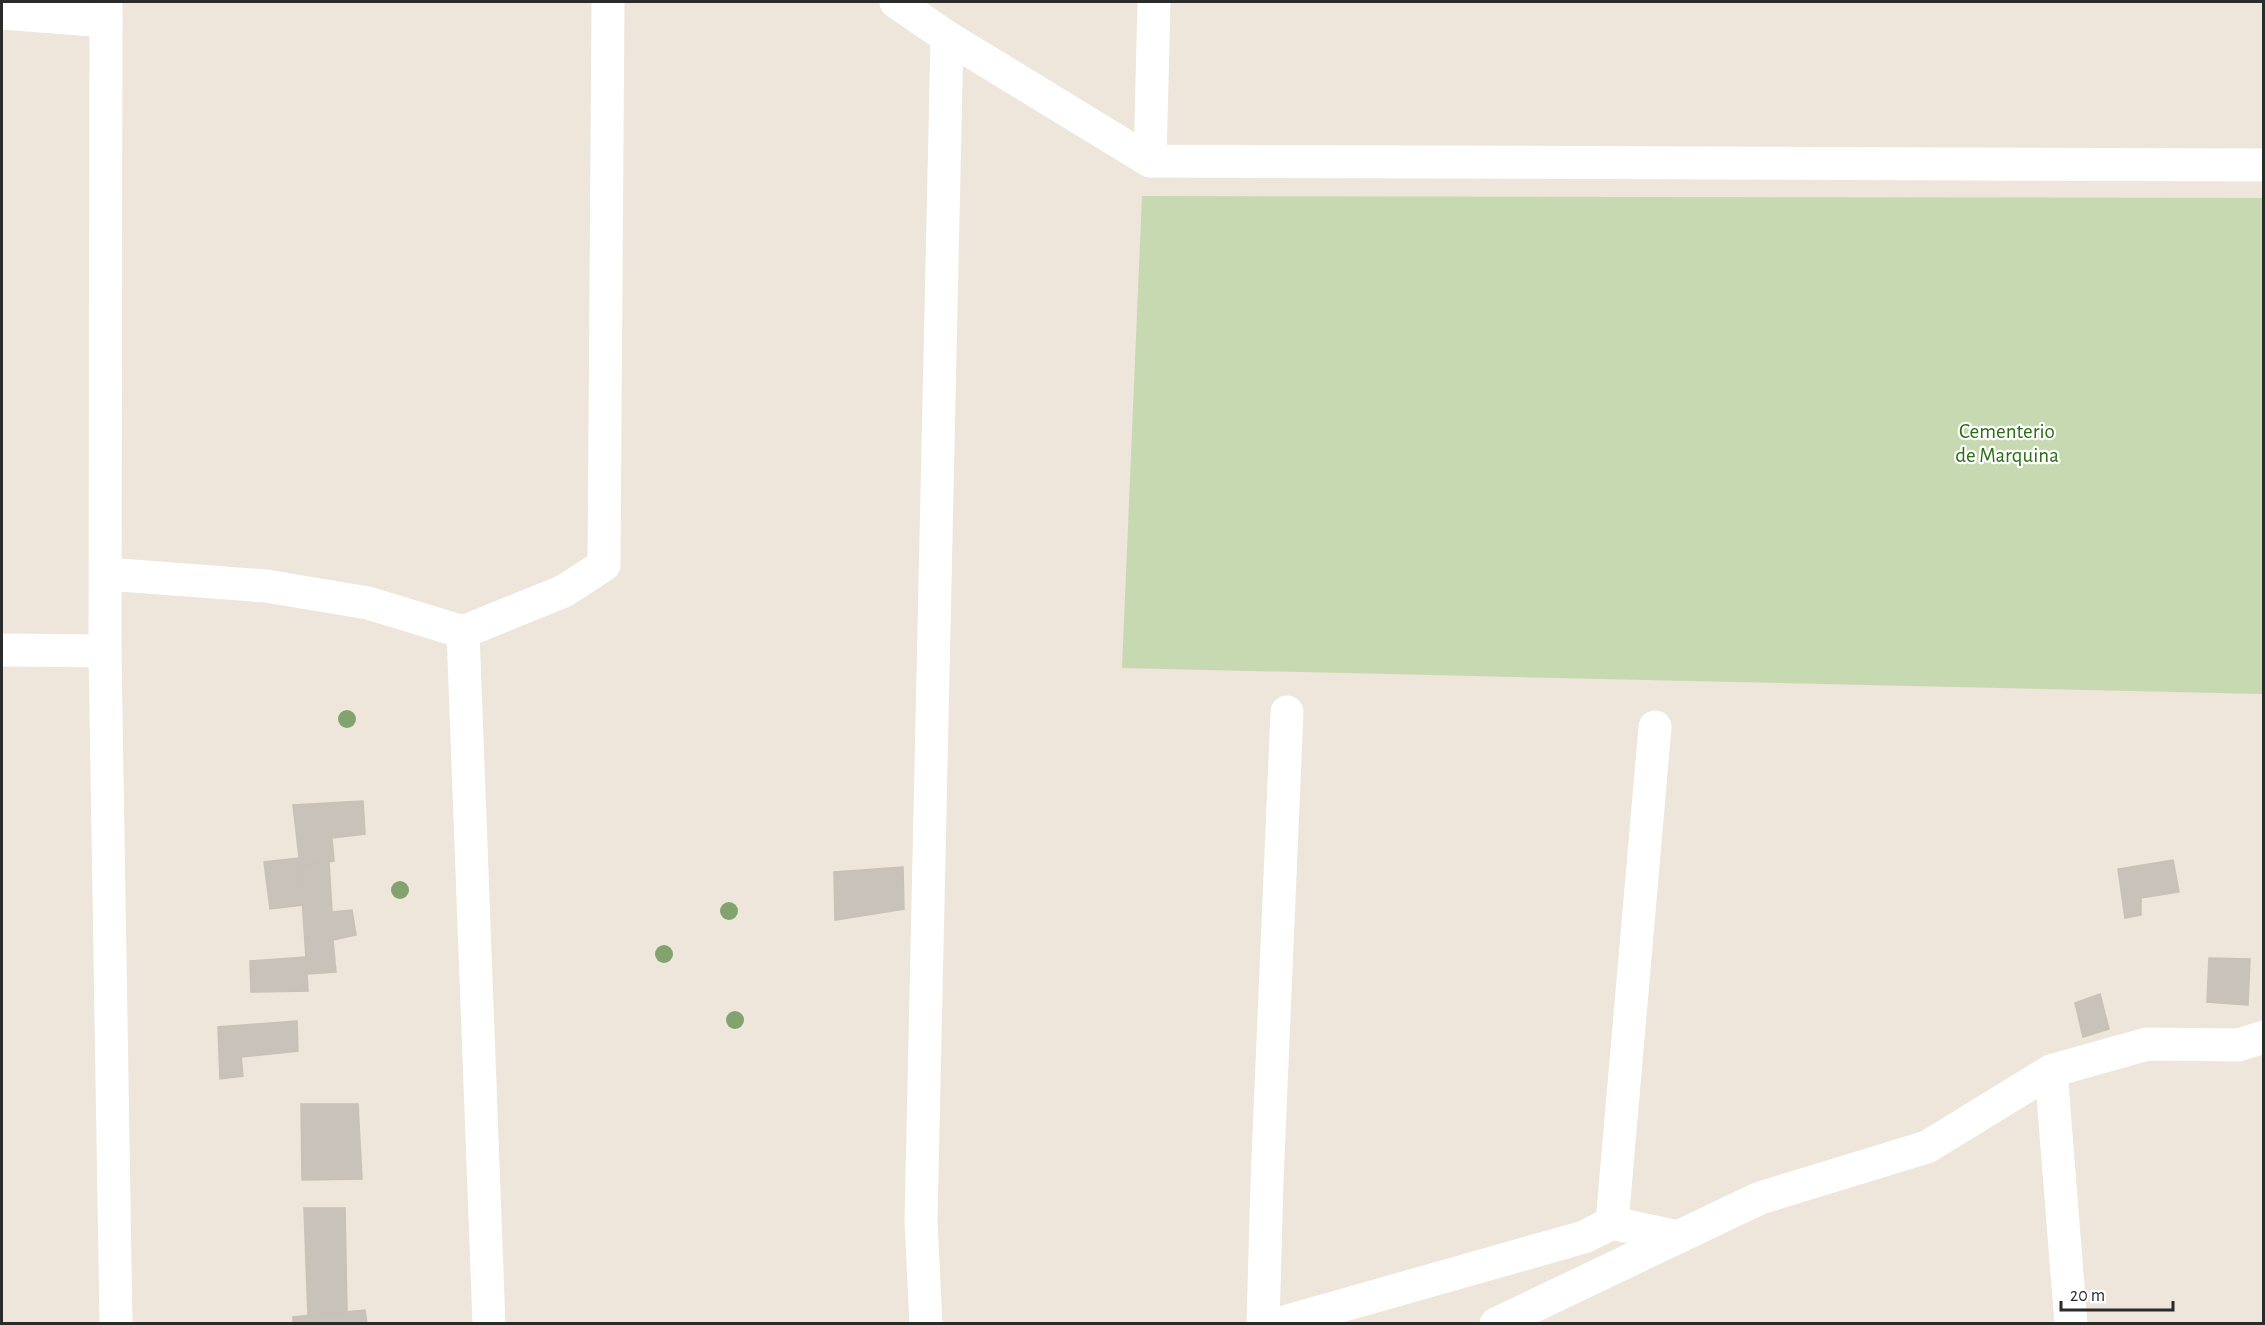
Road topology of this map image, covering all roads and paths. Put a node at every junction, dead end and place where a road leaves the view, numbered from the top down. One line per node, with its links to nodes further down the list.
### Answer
1 (608, 2): 10 (street)
2 (896, 2): 6 (street)
3 (1154, 2): 7 (street)
4 (106, 11): 5 (street); 9 (street)
5 (2, 13)
6 (947, 37): 7 (street); 21 (street)
7 (1150, 160): 8 (street)
8 (2264, 165)
9 (106, 574): 10 (street); 12 (street)
10 (463, 632): 20 (street)
11 (2, 650): 12 (street)
12 (105, 651): 19 (street)
13 (1287, 712): 22 (street)
14 (1655, 727): 17 (street)
15 (2264, 1037): 16 (street)
16 (2051, 1071): 18 (street); 25 (street)
17 (1612, 1222): 18 (street); 23 (street)
18 (1678, 1237): 24 (street)
19 (116, 1323)
20 (489, 1323)
21 (926, 1323)
22 (1263, 1323)
23 (1277, 1323)
24 (1496, 1323)
25 (2071, 1323)

